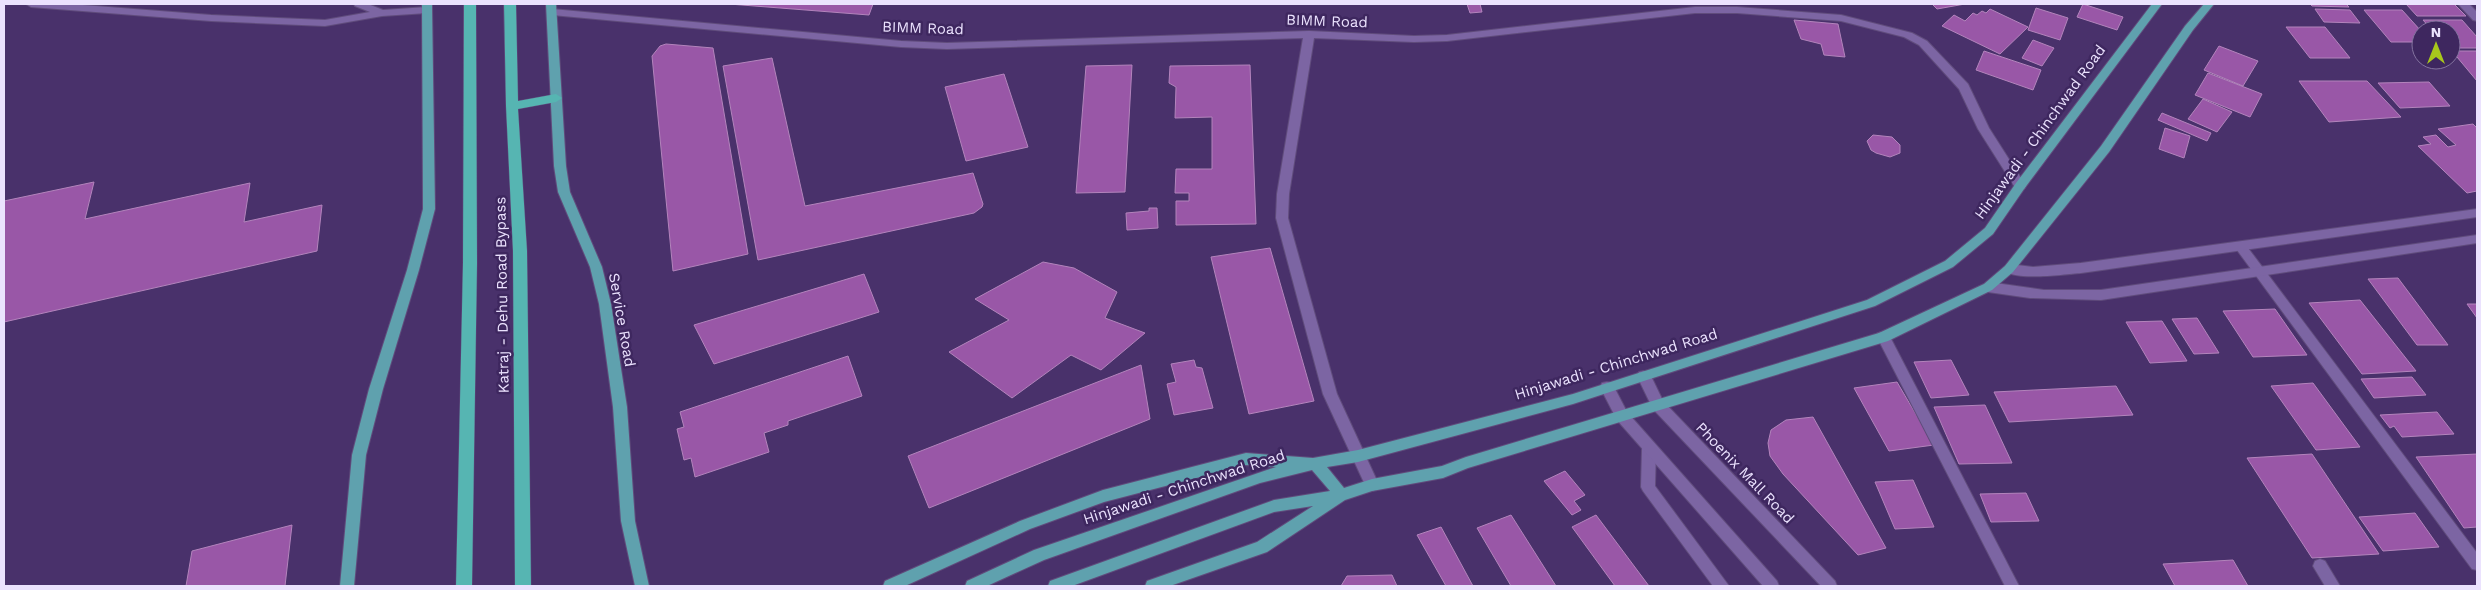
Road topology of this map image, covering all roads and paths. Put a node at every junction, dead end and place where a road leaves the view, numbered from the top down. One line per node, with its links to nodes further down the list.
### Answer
1 (31, 4): 10 (street)
2 (359, 4): 10 (street)
3 (470, 4): 35 (highway, Katraj - Dehu Road Bypass)
4 (510, 4): 14 (highway, Katraj - Dehu Road Bypass)
5 (2157, 4): 15 (main road, Hinjawadi - Chinchwad Road)
6 (2209, 4): 19 (main road)
7 (2463, 4): 11 (street)
8 (427, 7): 10 (street); 34 (main road)
9 (551, 8): 12 (street, BIMM Road); 13 (main road, Service Road)
10 (382, 13)
11 (2477, 18)
12 (1309, 34): 15 (street, BIMM Road); 28 (street)
13 (556, 98): 14 (highway); 37 (main road, Service Road)
14 (512, 106): 36 (highway, Katraj - Dehu Road Bypass)
15 (2020, 186): 23 (main road, Hinjawadi - Chinchwad Road)
16 (2477, 212): 18 (street)
17 (2477, 239): 20 (street)
18 (2242, 247): 19 (street); 20 (street)
19 (2009, 269): 21 (main road)
20 (2259, 270): 21 (street); 32 (street)
21 (1988, 287): 22 (main road)
22 (1883, 337): 25 (main road); 45 (street)
23 (1644, 376): 24 (main road, Hinjawadi - Chinchwad Road); 25 (street, Phoenix Mall Road)
24 (1607, 387): 26 (street); 28 (main road, Hinjawadi - Chinchwad Road)
25 (1658, 405): 26 (main road); 44 (street, Phoenix Mall Road)
26 (1622, 416): 27 (street); 30 (main road)
27 (1649, 448): 42 (street); 43 (street)
28 (1358, 456): 29 (main road, Hinjawadi - Chinchwad Road); 30 (street)
29 (1313, 464): 31 (main road); 38 (main road); 39 (main road, Hinjawadi - Chinchwad Road)
30 (1372, 485): 31 (main road)
31 (1341, 495): 40 (main road); 41 (main road)
32 (2477, 564)
33 (2320, 566): 46 (street)
34 (347, 586)
35 (464, 586)
36 (523, 586)
37 (642, 586)
38 (890, 586)
39 (972, 586)
40 (1055, 586)
41 (1152, 586)
42 (1722, 586)
43 (1772, 586)
44 (1830, 586)
45 (2012, 586)
46 (2333, 586)

